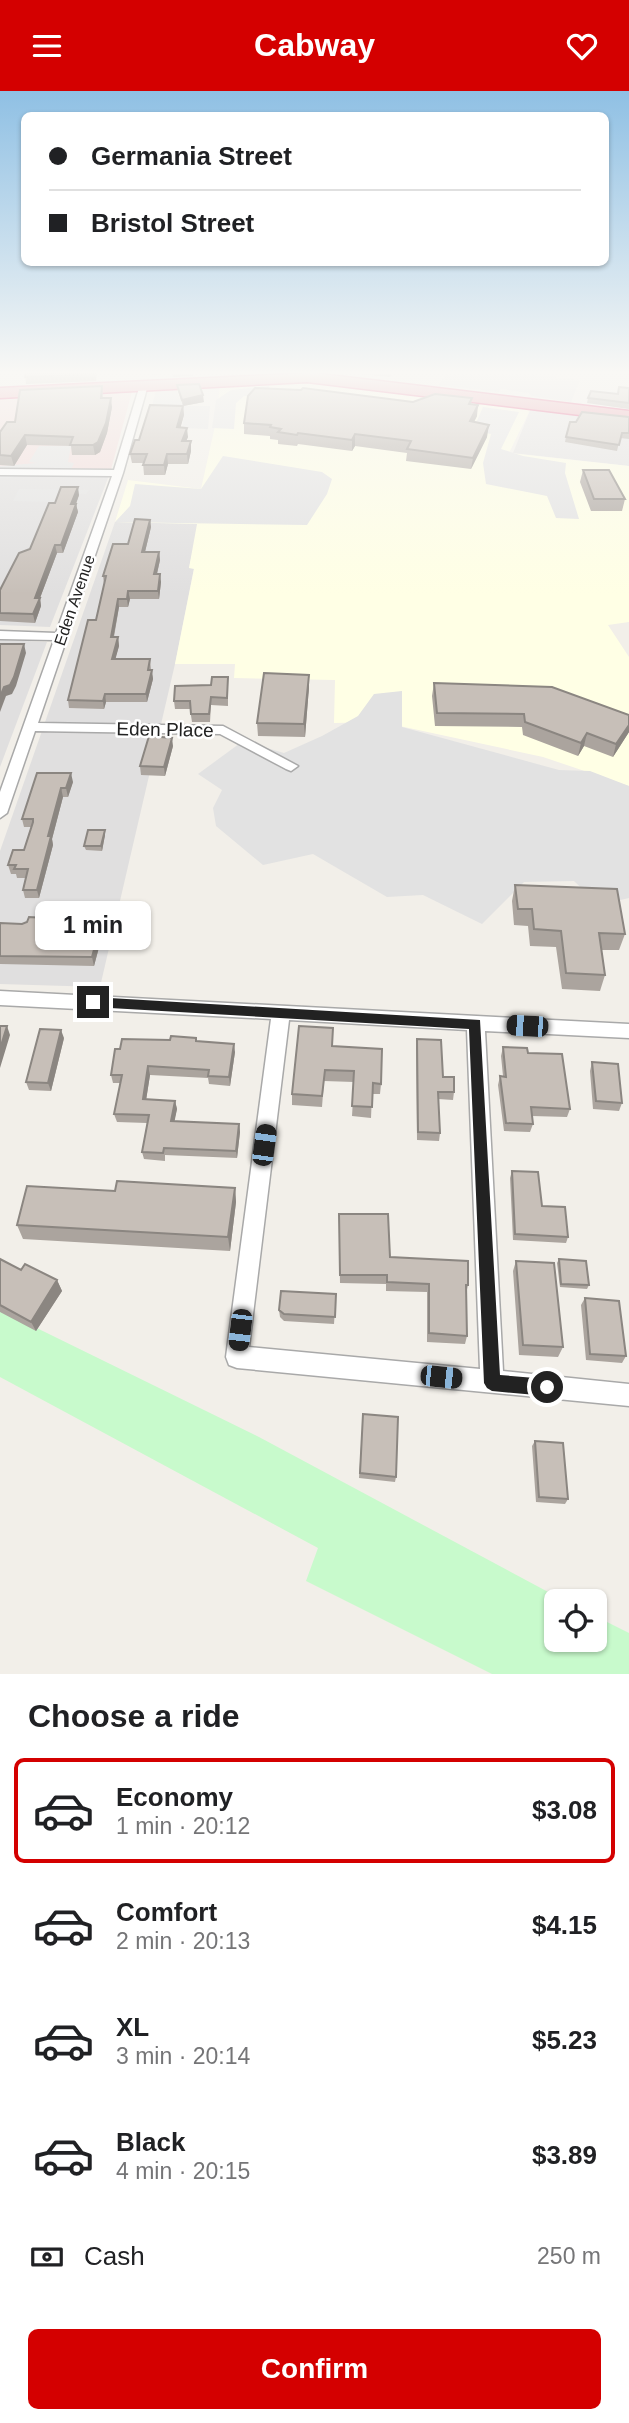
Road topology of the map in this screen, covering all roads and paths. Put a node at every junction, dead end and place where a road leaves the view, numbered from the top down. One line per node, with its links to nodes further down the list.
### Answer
1 (126, 447): 3 (street, Eden Avenue)
2 (0, 472): 3 (street)
3 (118, 473): 5 (street, Eden Avenue)
4 (0, 635): 5 (street)
5 (62, 637): 6 (street, Eden Avenue)
6 (30, 727): 7 (street, Eden Place); 8 (street, Eden Avenue)
7 (291, 766)
8 (0, 813)
9 (0, 998): 10 (street)
10 (281, 1013): 11 (street); 13 (street)
11 (476, 1024): 12 (street); 13 (street)
12 (629, 1031)
13 (492, 1383): 14 (street)
14 (629, 1395)

